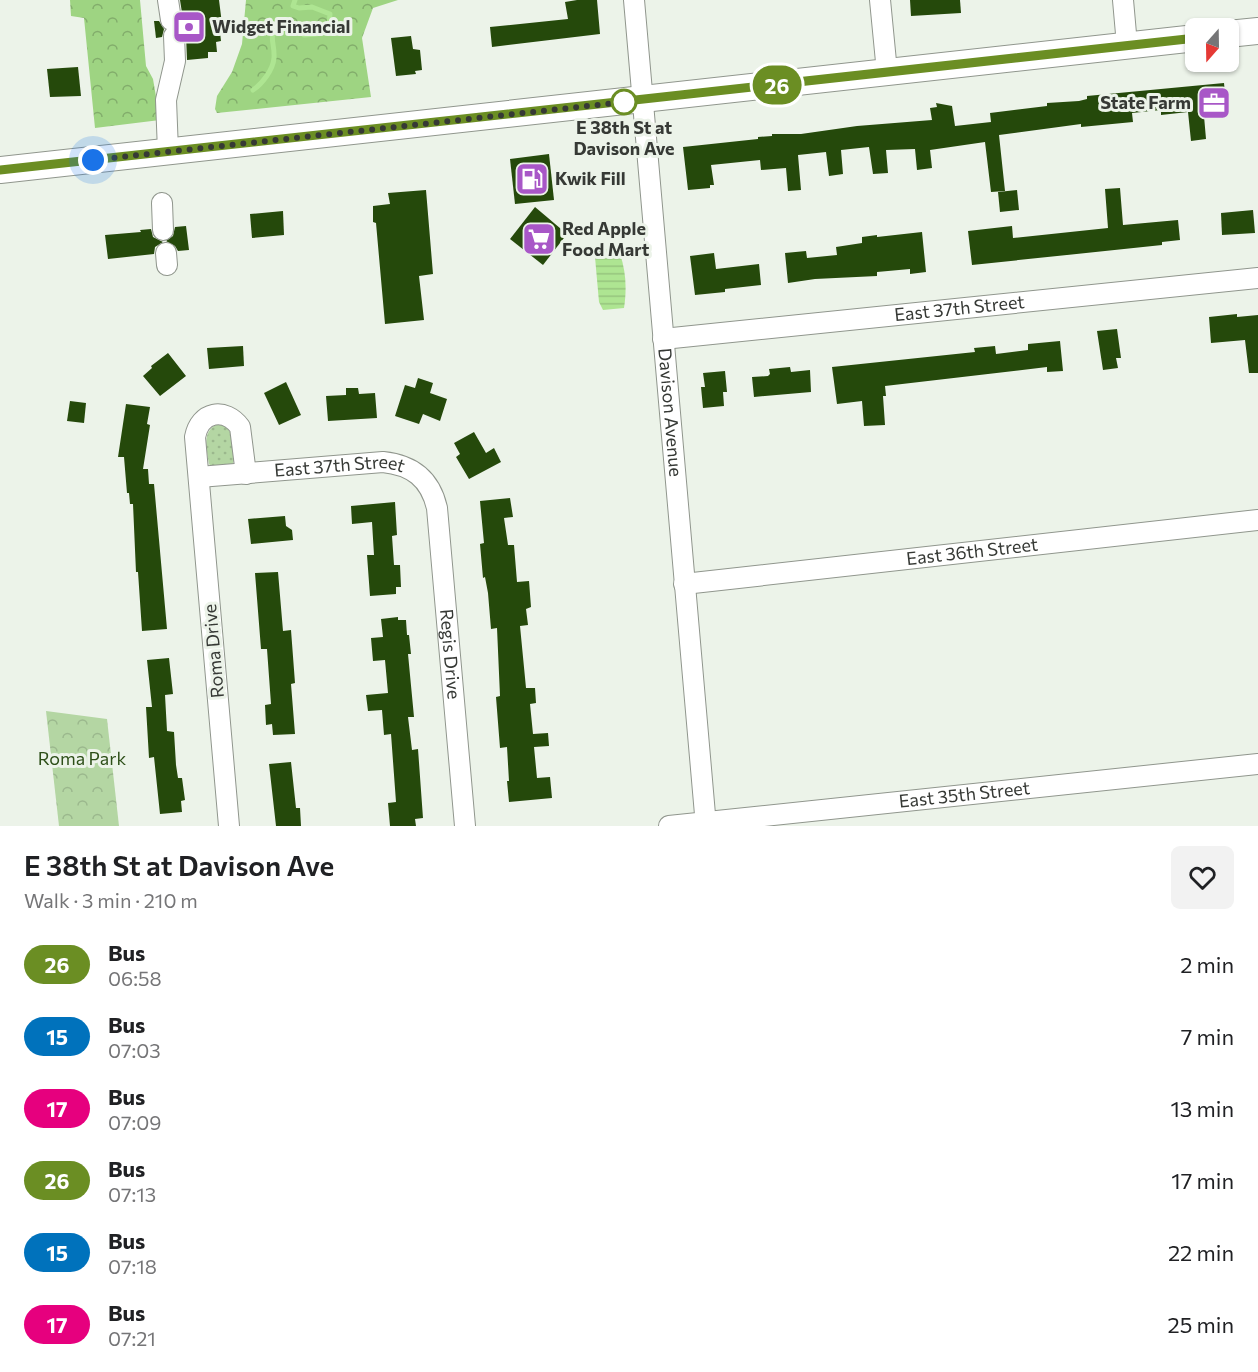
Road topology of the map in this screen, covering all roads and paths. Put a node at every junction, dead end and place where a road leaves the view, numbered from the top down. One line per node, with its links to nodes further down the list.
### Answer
1 (168, 0): 11 (street)
2 (634, 0): 10 (street, Davison Avenue)
3 (879, 0): 9 (street)
4 (1123, 0): 8 (street)
5 (1258, 31): 6 (main road)
6 (1239, 33)
7 (1185, 39): 8 (main road)
8 (1126, 45): 9 (main road)
9 (887, 72): 10 (main road)
10 (644, 100): 11 (main road); 16 (street, Davison Avenue)
11 (168, 152): 12 (main road)
12 (0, 170)
13 (162, 203): 14 (street)
14 (163, 230)
15 (1258, 278): 16 (street, East 37th Street)
16 (663, 339): 21 (street, Davison Avenue)
17 (246, 474): 18 (street, East 37th Street); 18 (street); 19 (street, East 37th Street)
18 (199, 477): 24 (street, Roma Drive)
19 (426, 484): 25 (street, Regis Drive)
20 (1258, 520): 21 (street, East 36th Street)
21 (684, 584): 23 (street, Davison Avenue)
22 (1258, 764): 23 (street, East 35th Street)
23 (706, 824): 26 (street, East 35th Street)
24 (229, 826)
25 (465, 826)
26 (669, 826)

